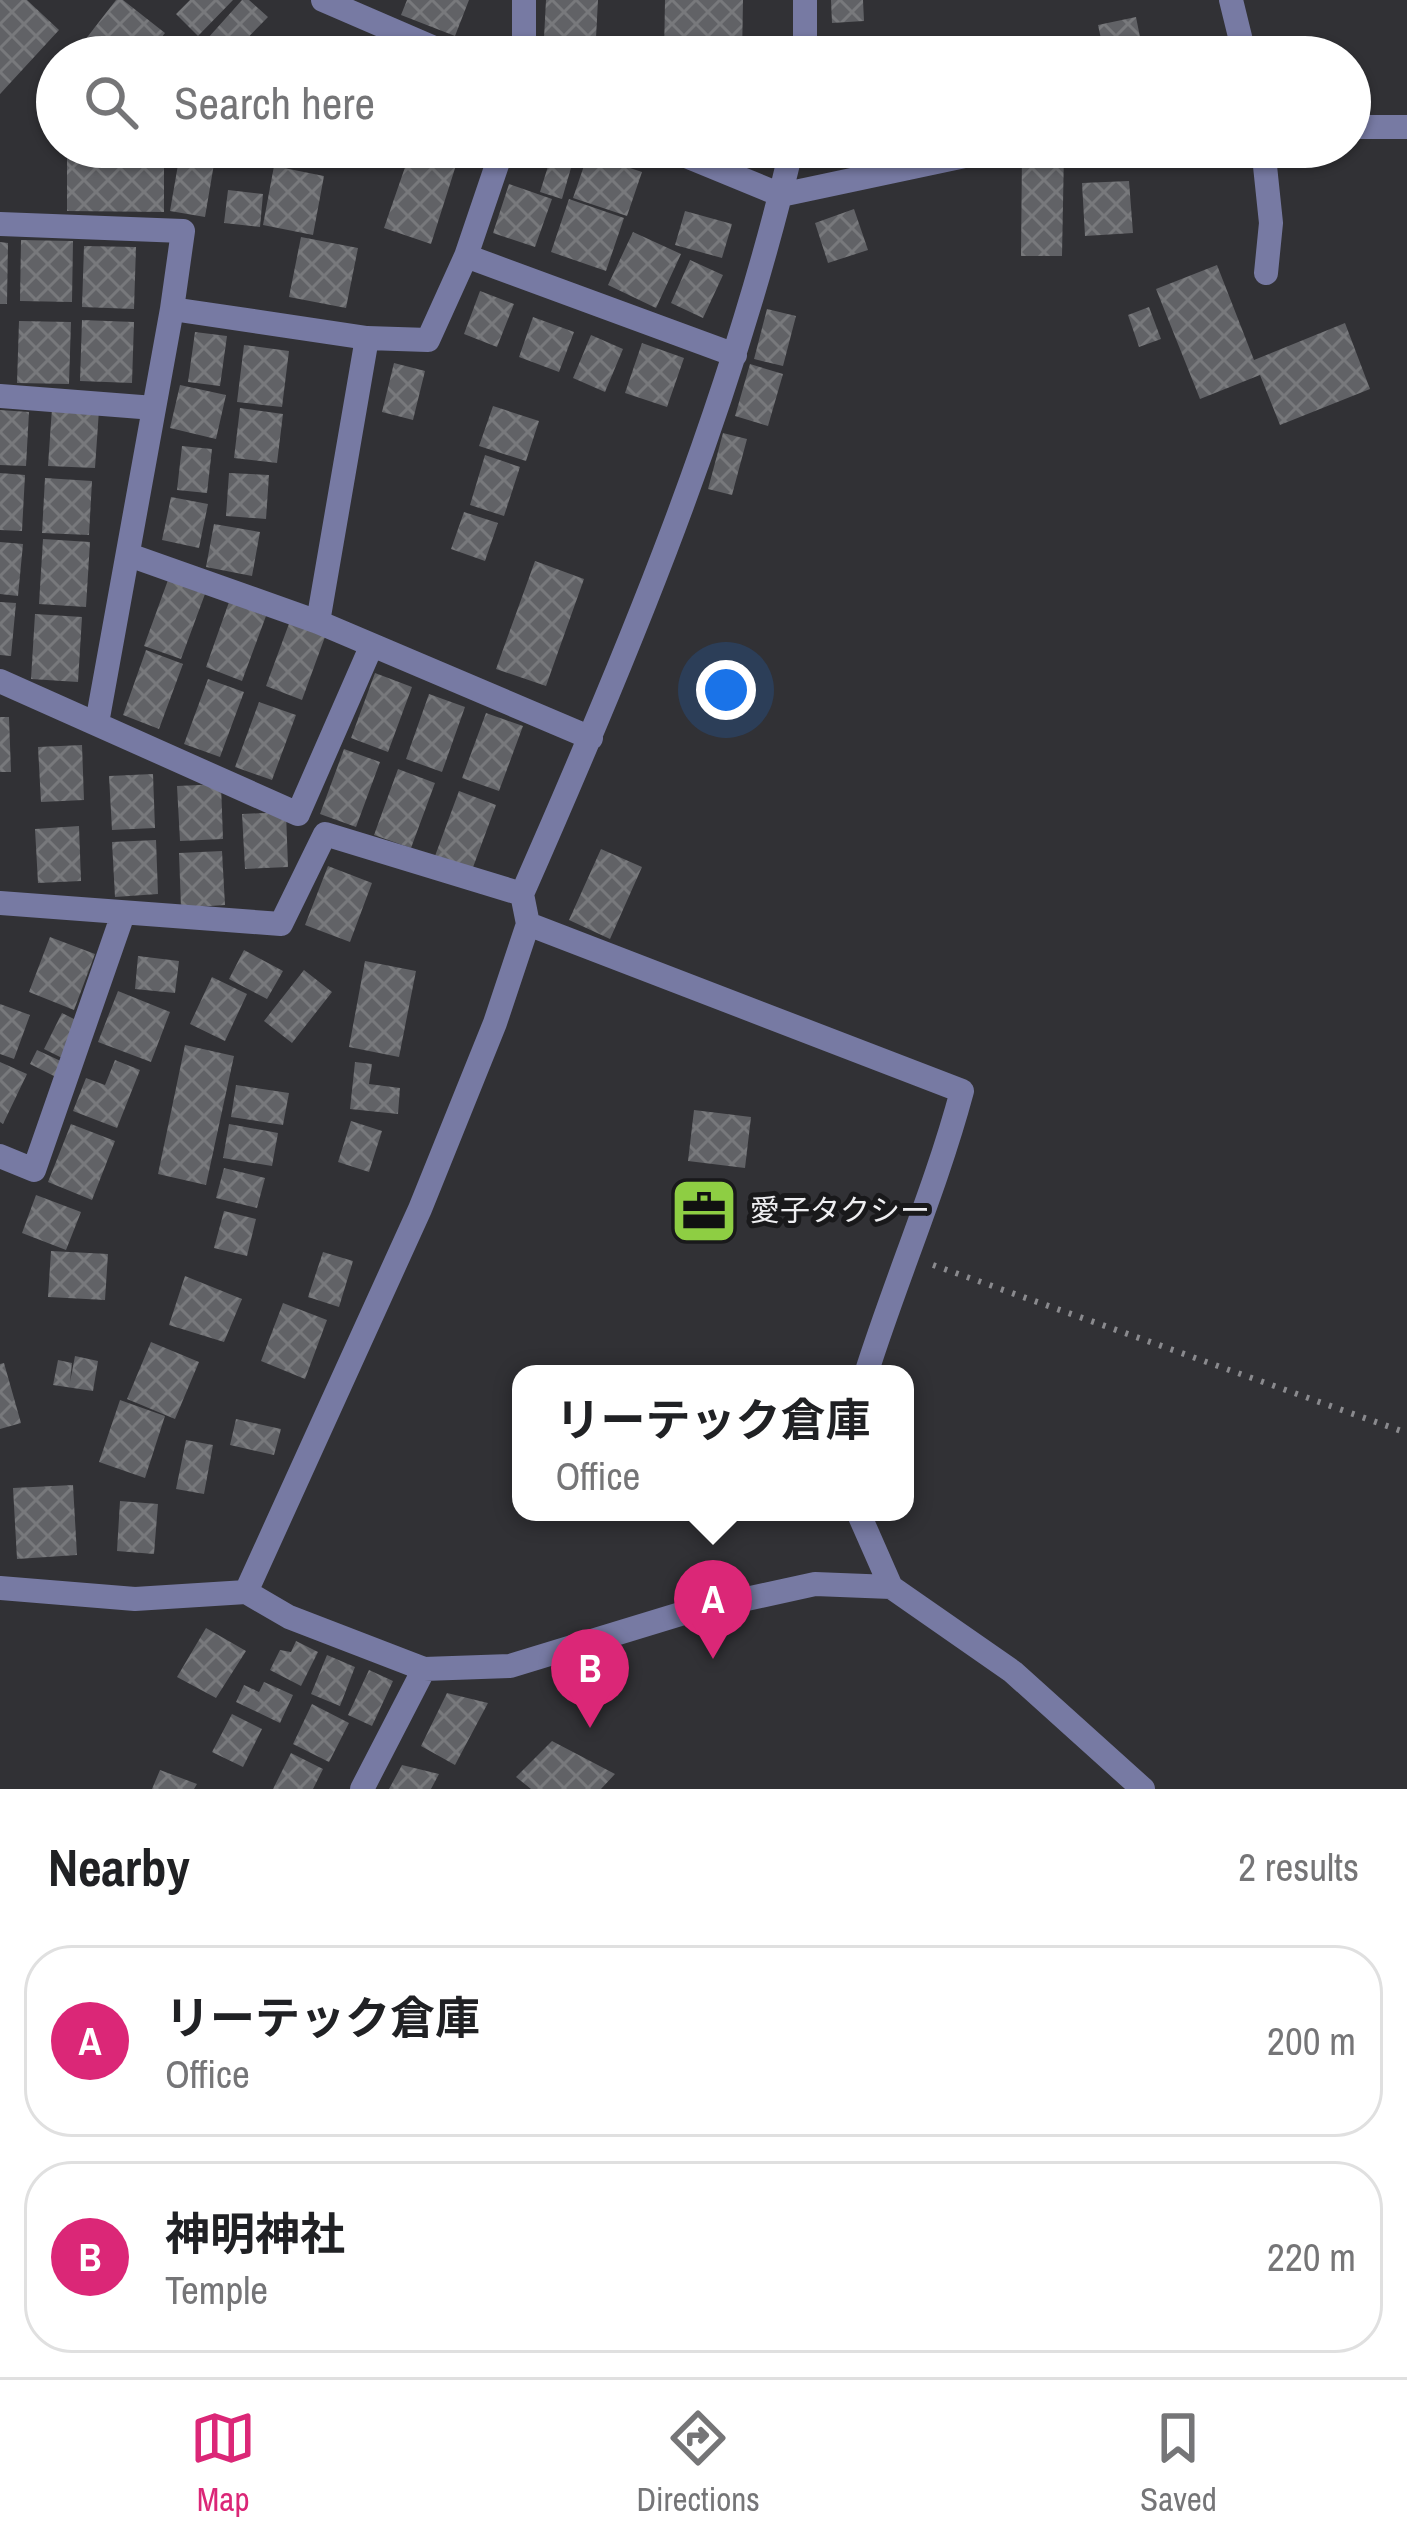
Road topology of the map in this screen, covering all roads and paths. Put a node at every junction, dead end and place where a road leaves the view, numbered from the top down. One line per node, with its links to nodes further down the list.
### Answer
1 (323, 0): 5 (street)
2 (524, 0): 6 (street)
3 (805, 0): 7 (street)
4 (1232, 0): 8 (street)
5 (406, 36)
6 (524, 36)
7 (805, 36)
8 (1240, 36)
9 (1371, 127): 10 (street)
10 (1407, 127)
11 (496, 168): 18 (street)
12 (715, 168): 16 (street)
13 (787, 168): 16 (street)
14 (908, 168): 16 (street)
15 (1265, 168): 19 (street)
16 (781, 195): 22 (street)
17 (0, 224): 20 (street)
18 (466, 256): 21 (street); 22 (street)
19 (1266, 273)
20 (172, 309): 21 (street); 24 (street)
21 (367, 338): 26 (street)
22 (735, 355): 30 (street)
23 (0, 396): 24 (street)
24 (154, 408): 25 (street)
25 (129, 555): 26 (street); 29 (street)
26 (318, 622): 27 (street)
27 (371, 647): 29 (street); 30 (street)
28 (0, 681): 29 (street)
29 (97, 723)
30 (591, 738): 31 (street)
31 (522, 894): 33 (street); 34 (street)
32 (0, 903): 33 (street)
33 (123, 914): 35 (street)
34 (528, 924): 36 (street); 42 (street)
35 (0, 1156)
36 (907, 1256): 37 (street); 38 (path)
37 (869, 1365)
38 (1407, 1432)
39 (862, 1521): 40 (street)
40 (891, 1587): 43 (street); 45 (street)
41 (0, 1588): 42 (street)
42 (246, 1592): 43 (street)
43 (424, 1669): 44 (street)
44 (362, 1789)
45 (1143, 1789)

